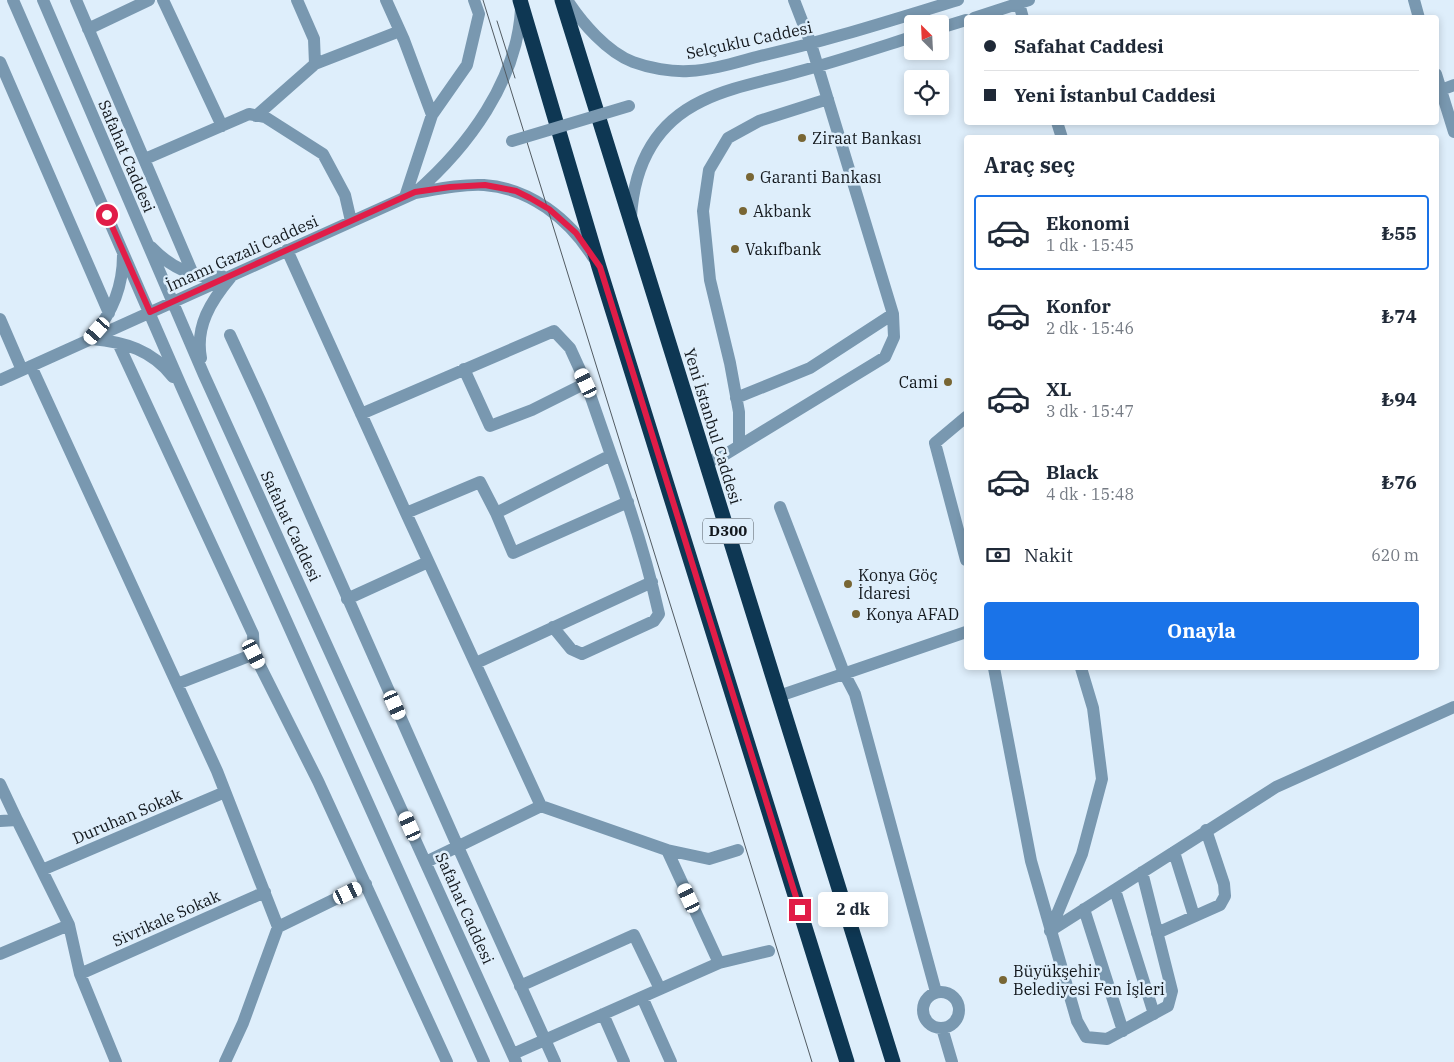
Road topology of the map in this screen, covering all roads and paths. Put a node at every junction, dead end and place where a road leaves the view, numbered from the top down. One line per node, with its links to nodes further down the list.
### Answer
1 (13, 0): 45 (street)
2 (43, 0): 43 (street, Safahat Caddesi)
3 (76, 0): 21 (street)
4 (150, 0): 21 (street)
5 (163, 0): 36 (street)
6 (296, 0): 26 (street)
7 (386, 0): 22 (street)
8 (474, 0): 34 (street)
9 (562, 0): 42 (highway, Yeni İstanbul Caddesi / D300)
10 (567, 0): 24 (street, Selçuklu Caddesi)
11 (794, 0): 24 (street)
12 (958, 0): 24 (street, Selçuklu Caddesi)
13 (1414, 0): 18 (street)
14 (1022, 1): 16 (street); 17 (street)
15 (520, 2): 40 (street); 46 (highway)
16 (982, 15)
17 (1023, 15)
18 (1418, 15)
19 (964, 21): 20 (street)
20 (949, 25)
21 (88, 29): 39 (street)
22 (400, 31): 26 (street); 34 (street)
23 (904, 40): 27 (street)
24 (811, 44): 27 (street)
25 (0, 62): 28 (street)
26 (315, 64): 35 (street)
27 (818, 67): 32 (street); 42 (street)
28 (4, 84): 50 (street)
29 (1439, 84): 31 (street)
30 (1454, 85): 31 (street)
31 (1441, 90): 37 (street)
32 (828, 99): 52 (street); 63 (street)
33 (629, 106): 38 (street, bridge)
34 (432, 115): 40 (street)
35 (256, 116): 36 (street); 41 (street)
36 (222, 126): 39 (street)
37 (1454, 132)
38 (512, 141)
39 (145, 159): 47 (street)
40 (410, 195): 41 (street, İmamı Gazali Caddesi); 46 (street)
41 (352, 221): 44 (street, İmamı Gazali Caddesi)
42 (631, 222): 68 (highway, Yeni İstanbul Caddesi / D300)
43 (146, 242): 47 (street); 49 (street, Safahat Caddesi)
44 (288, 250): 48 (street, İmamı Gazali Caddesi); 64 (street)
45 (123, 251): 50 (street); 51 (street)
46 (600, 267): 130 (highway, D300)
47 (193, 274): 48 (street)
48 (232, 275): 49 (street, İmamı Gazali Caddesi); 59 (street)
49 (172, 302): 51 (street, İmamı Gazali Caddesi); 59 (street, Safahat Caddesi)
50 (109, 312): 55 (street)
51 (150, 312): 55 (street, İmamı Gazali Caddesi); 62 (street)
52 (893, 314): 63 (street); 66 (street)
53 (0, 319): 57 (street)
54 (230, 335): 76 (street)
55 (90, 339): 56 (street); 57 (street, İmamı Gazali Caddesi)
56 (118, 343): 62 (street); 79 (street)
57 (27, 368): 60 (street, İmamı Gazali Caddesi); 84 (street)
58 (464, 369): 61 (street); 61 (street); 64 (street)
59 (204, 375): 97 (street, Safahat Caddesi)
60 (0, 380)
61 (586, 383): 67 (street)
62 (182, 388): 126 (street)
63 (736, 398): 66 (street)
64 (361, 414): 71 (street)
65 (964, 419): 73 (street)
66 (739, 446): 68 (street)
67 (611, 455): 69 (street); 72 (street)
68 (706, 463): 85 (highway, Yeni İstanbul Caddesi / D300)
69 (628, 502): 72 (street); 75 (street)
70 (780, 507): 83 (street)
71 (406, 513): 72 (street); 74 (street)
72 (496, 513)
73 (964, 553)
74 (428, 562): 76 (street); 80 (street)
75 (652, 582): 77 (street); 77 (street)
76 (347, 599): 93 (street)
77 (553, 627): 80 (street)
78 (964, 633): 83 (street)
79 (254, 654): 84 (street); 100 (street)
80 (476, 663): 89 (street)
81 (994, 670): 107 (street)
82 (1082, 670): 107 (street)
83 (844, 673): 85 (street); 115 (street)
84 (177, 684): 88 (street)
85 (779, 696): 131 (highway, Yeni İstanbul Caddesi / D300)
86 (1454, 707): 92 (street)
87 (0, 784): 90 (street)
88 (225, 792): 98 (street, Duruhan Sokak); 102 (street)
89 (541, 806): 93 (street); 94 (street)
90 (17, 820): 91 (street); 98 (street)
91 (0, 821)
92 (1206, 830): 96 (street); 104 (street)
93 (458, 847): 97 (street); 113 (street)
94 (667, 850): 95 (street); 111 (street)
95 (738, 850)
96 (1174, 852): 99 (street); 104 (street)
97 (426, 862): 122 (street, Safahat Caddesi)
98 (42, 870): 105 (street)
99 (1142, 872): 101 (street); 108 (street)
100 (366, 884): 106 (street); 125 (street)
101 (1115, 890): 103 (street); 118 (street)
102 (264, 892): 106 (street); 112 (street, Sivrikale Sokak)
103 (1084, 909): 107 (street); 120 (street)
104 (1194, 916): 108 (street)
105 (69, 924): 110 (street); 112 (street)
106 (278, 927): 124 (street)
107 (1050, 931): 120 (street)
108 (1157, 933): 118 (street)
109 (769, 951): 111 (street)
110 (0, 954)
111 (719, 963): 114 (street)
112 (80, 974): 123 (street)
113 (520, 986): 114 (street); 121 (street)
114 (660, 989): 116 (street)
115 (936, 992): 119 (street); 119 (street)
116 (642, 997): 117 (street); 129 (street)
117 (603, 1014): 121 (street); 128 (street)
118 (1154, 1014): 120 (street)
119 (942, 1028): 132 (street)
120 (1124, 1030)
121 (545, 1040): 122 (street); 127 (street)
122 (515, 1058)
123 (116, 1062)
124 (225, 1062)
125 (446, 1062)
126 (484, 1062)
127 (555, 1062)
128 (624, 1062)
129 (671, 1062)
130 (847, 1062)
131 (893, 1062)
132 (952, 1062)

